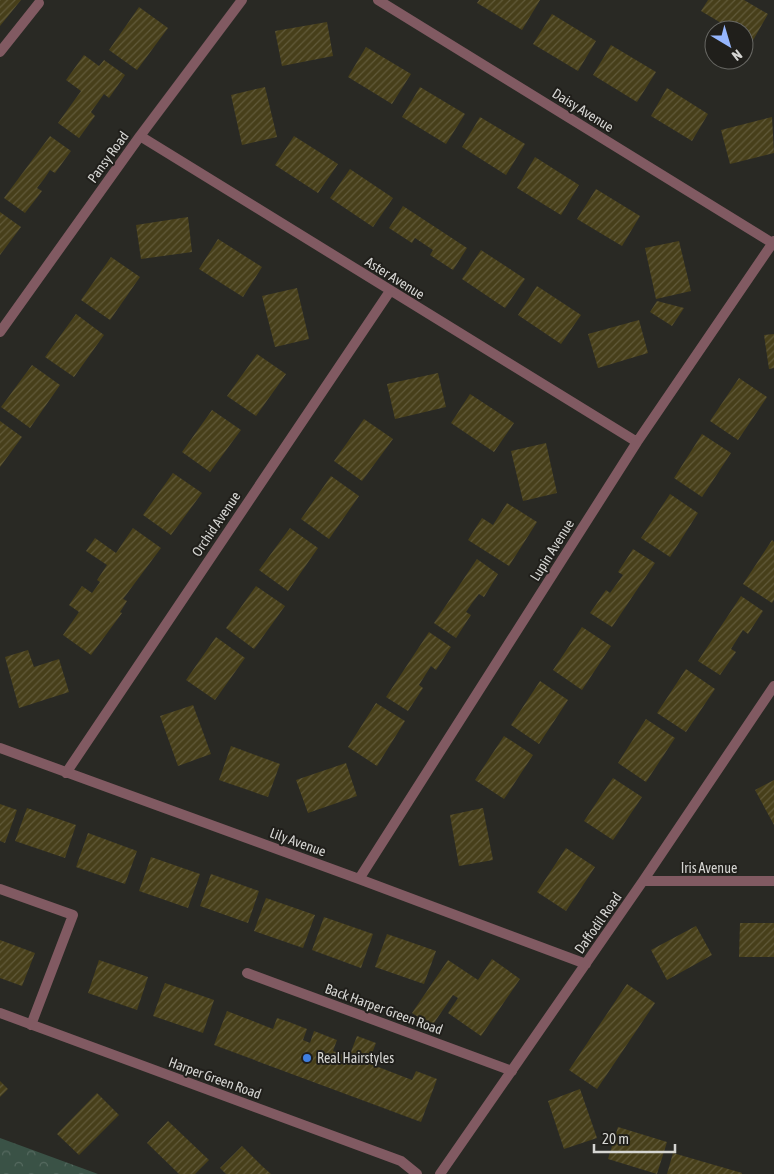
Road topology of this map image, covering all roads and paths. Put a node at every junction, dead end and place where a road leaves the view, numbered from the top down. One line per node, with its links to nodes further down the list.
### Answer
1 (242, 0): 5 (street, Pansy Road)
2 (378, 0): 6 (street, Daisy Avenue)
3 (39, 3): 4 (street)
4 (0, 52)
5 (140, 136): 7 (street, Aster Avenue); 8 (street, Pansy Road)
6 (774, 242): 9 (street, Lupin Avenue)
7 (390, 291): 9 (street, Aster Avenue); 12 (street, Orchid Avenue)
8 (0, 332)
9 (637, 442): 13 (street, Lupin Avenue)
10 (774, 686): 14 (street, Daffodil Road)
11 (0, 748): 12 (street, Lily Avenue)
12 (66, 773): 13 (street, Lily Avenue)
13 (359, 878): 17 (street, Lily Avenue)
14 (643, 882): 15 (street, Iris Avenue); 17 (street, Daffodil Road)
15 (774, 882)
16 (0, 889): 20 (street)
17 (586, 964): 21 (street, Daffodil Road)
18 (247, 973): 21 (street, Back Harper Green Road)
19 (0, 1013): 20 (street, Harper Green Road)
20 (31, 1025): 22 (street, Harper Green Road)
21 (512, 1071): 23 (street, Daffodil Road)
22 (417, 1174)
23 (440, 1174)

